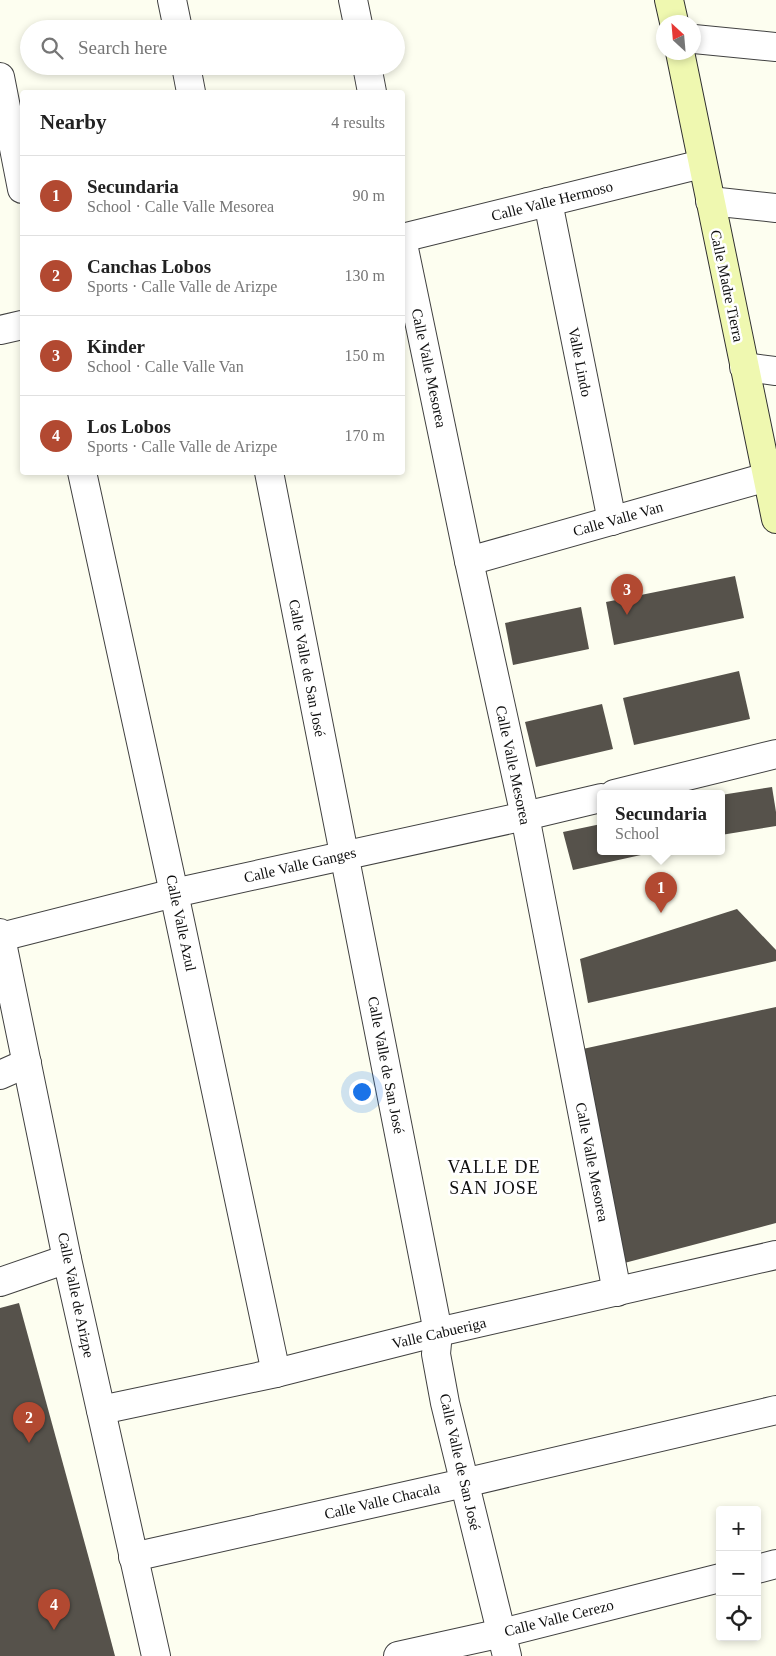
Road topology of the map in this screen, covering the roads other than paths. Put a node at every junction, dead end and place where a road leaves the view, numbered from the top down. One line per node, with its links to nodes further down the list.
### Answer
1 (172, 0): 5 (street)
2 (353, 0): 6 (street)
3 (669, 0): 4 (street)
4 (672, 15)
5 (176, 20)
6 (357, 20)
7 (701, 40): 8 (street)
8 (776, 46)
9 (682, 60): 15 (street, Calle Madre Tierra)
10 (188, 75): 13 (street)
11 (369, 75): 14 (street)
12 (0, 76): 16 (street)
13 (191, 90)
14 (372, 90)
15 (702, 164): 17 (street, Calle Valle Hermoso); 18 (street, Calle Madre Tierra)
16 (20, 180)
17 (548, 202): 20 (street, Calle Valle Hermoso); 30 (street, Valle Lindo)
18 (710, 202): 19 (street); 24 (street, Calle Madre Tierra)
19 (776, 208)
20 (405, 237)
21 (405, 253): 31 (street, Calle Valle Mesorea)
22 (20, 325): 23 (street)
23 (0, 330)
24 (744, 367): 25 (street); 28 (street, Calle Madre Tierra)
25 (776, 371)
26 (83, 475): 37 (street, Calle Valle Azul)
27 (270, 475): 36 (street, Calle Valle de San José)
28 (767, 477): 29 (street, Calle Madre Tierra); 30 (street, Calle Valle Van)
29 (776, 519)
30 (612, 522): 31 (street, Calle Valle Van)
31 (468, 561): 35 (street, Calle Valle Mesorea)
32 (776, 754): 33 (street)
33 (630, 790)
34 (597, 799): 35 (street, Calle Valle Ganges)
35 (525, 816): 36 (street, Calle Valle Ganges); 44 (street, Calle Valle Mesorea)
36 (344, 855): 37 (street, Calle Valle Ganges); 45 (street, Calle Valle de San José)
37 (174, 893): 38 (street, Calle Valle Ganges); 46 (street, Calle Valle Azul)
38 (0, 935): 39 (street, Calle Valle de Arizpe)
39 (27, 1064): 40 (street); 42 (street, Calle Valle de Arizpe)
40 (0, 1075)
41 (776, 1255): 44 (street, Valle Cabueriga)
42 (67, 1259): 43 (street); 47 (street, Calle Valle de Arizpe)
43 (0, 1282)
44 (617, 1292): 45 (street, Valle Cabueriga)
45 (438, 1332): 46 (street, Valle Cabueriga); 49 (street, Calle Valle de San José)
46 (276, 1373): 47 (street, Valle Cabueriga)
47 (101, 1410): 50 (street, Calle Valle de Arizpe)
48 (776, 1410): 49 (street, Calle Valle Chacala)
49 (464, 1483): 50 (street, Calle Valle Chacala); 54 (street, Calle Valle de San José)
50 (133, 1557): 55 (street, Calle Valle de Arizpe)
51 (776, 1564): 52 (street)
52 (761, 1568)
53 (716, 1579): 54 (street, Calle Valle Cerezo)
54 (505, 1644): 56 (street, Calle Valle Cerezo)
55 (156, 1656)
56 (398, 1656)

